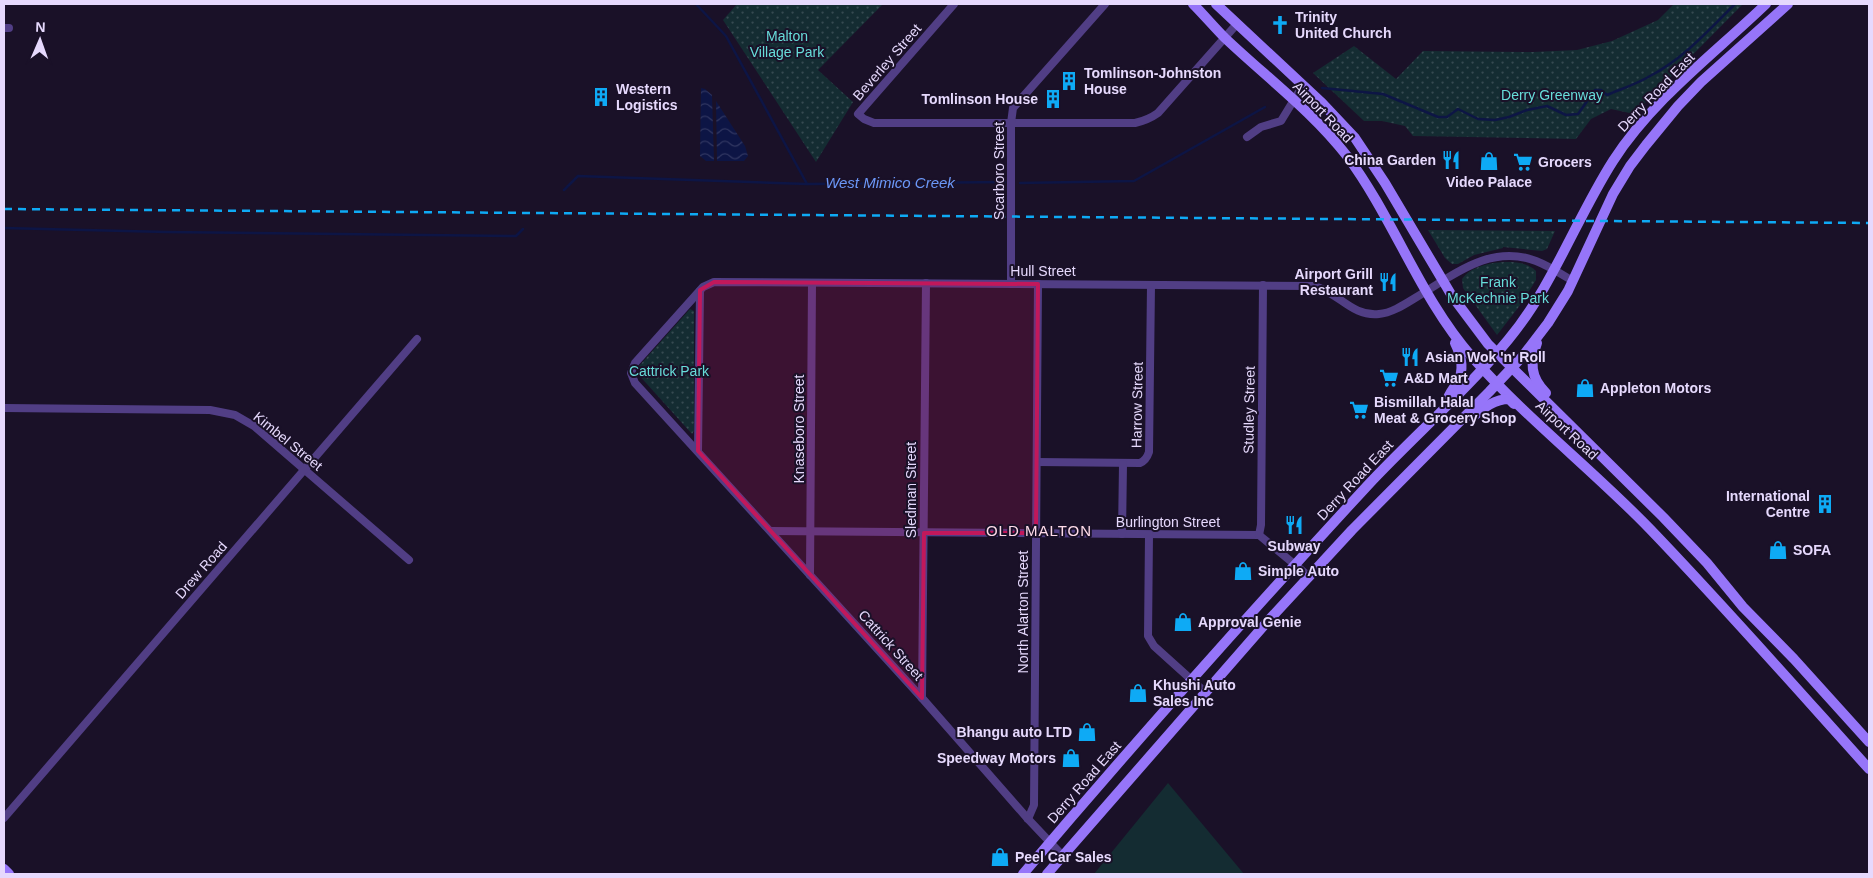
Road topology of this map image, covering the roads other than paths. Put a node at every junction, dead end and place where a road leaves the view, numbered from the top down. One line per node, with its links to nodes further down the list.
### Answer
1 (954, 4): 11 (street, Beverley Street)
2 (1105, 4): 11 (street, Scarboro Street)
3 (1193, 4): 8 (main road, Airport Road)
4 (1216, 4): 7 (main road, Airport Road)
5 (1766, 4): 13 (main road, Derry Road East)
6 (1788, 4): 15 (main road, Derry Road East)
7 (1236, 24): 8 (street); 9 (main road, Airport Road)
8 (1224, 37): 10 (main road, Airport Road); 11 (street)
9 (1303, 85): 10 (street); 14 (main road, Airport Road)
10 (1294, 101): 12 (street); 23 (main road, Airport Road)
11 (1011, 123): 18 (street, Scarboro Street)
12 (1247, 137)
13 (1554, 270): 14 (street, Hull Street); 15 (street, Hull Street); 27 (main road, Derry Road East)
14 (1443, 281): 23 (street, Hull Street); 27 (main road, Airport Road)
15 (1573, 282): 24 (main road, Derry Road East)
16 (812, 283): 17 (street, Hull Street); 22 (street, Hull Street); 41 (street, Knaseboro Street)
17 (926, 283): 18 (street, Hull Street); 42 (street, Sledman Street)
18 (1011, 284): 19 (street, Hull Street)
19 (1038, 284): 20 (street, Hull Street); 37 (street, North Alarton Street)
20 (1151, 285): 21 (street, Hull Street); 38 (street, Harrow Street)
21 (1263, 285): 23 (street, Hull Street); 46 (street, Studley Street)
22 (700, 290): 36 (street); 36 (street, Hull Street)
23 (1427, 290): 25 (main road, Airport Road)
24 (1548, 323): 29 (main road, Derry Road East); 33 (main road)
25 (1452, 331): 28 (main road, Airport Road); 31 (main road)
26 (417, 339): 39 (street, Drew Road)
27 (1497, 353): 28 (main road, Derry Road East); 29 (main road, Airport Road)
28 (1483, 368): 30 (main road, Airport Road); 31 (main road, Derry Road East)
29 (1512, 368): 30 (main road, Derry Road East); 33 (main road, Airport Road)
30 (1497, 384): 34 (main road, Derry Road East); 35 (main road, Airport Road)
31 (1446, 407): 48 (main road, Derry Road East)
32 (4, 408): 39 (street, Kimbel Street)
33 (1568, 422): 54 (main road, Airport Road)
34 (1449, 431): 35 (main road); 50 (main road, Derry Road East)
35 (1554, 438): 55 (main road, Airport Road)
36 (698, 451): 40 (street, Cattrick Street)
37 (1037, 462): 38 (street); 43 (street, North Alarton Street)
38 (1123, 464): 44 (street, Harrow Street)
39 (305, 470): 47 (street, Kimbel Street); 56 (street, Drew Road)
40 (771, 531): 41 (street, Burlington Street); 49 (street, Cattrick Street)
41 (811, 532): 42 (street, Burlington Street); 49 (street, Knaseboro Street)
42 (923, 533): 43 (street, Burlington Street); 53 (street, Sledman Street)
43 (1036, 533): 44 (street, Burlington Street); 57 (street, North Alarton Street)
44 (1122, 534): 45 (street, Burlington Street)
45 (1149, 535): 46 (street, Burlington Street); 51 (street)
46 (1259, 535): 48 (street)
47 (410, 560)
48 (1294, 565): 50 (street); 51 (main road, Derry Road East)
49 (810, 575): 53 (street, Cattrick Street)
50 (1310, 577): 52 (main road, Derry Road East)
51 (1191, 679): 52 (street); 58 (main road, Derry Road East)
52 (1205, 692): 59 (main road, Derry Road East)
53 (922, 698): 57 (street, Cattrick Street)
54 (1869, 742)
55 (1869, 769)
56 (4, 818)
57 (1028, 819): 58 (street, Cattrick Street)
58 (1050, 842): 59 (street, Cattrick Street); 62 (main road, Derry Road East)
59 (1064, 856): 63 (main road, Derry Road East)
60 (4, 868): 61 (main road)
61 (9, 874)
62 (1023, 874)
63 (1047, 874)

